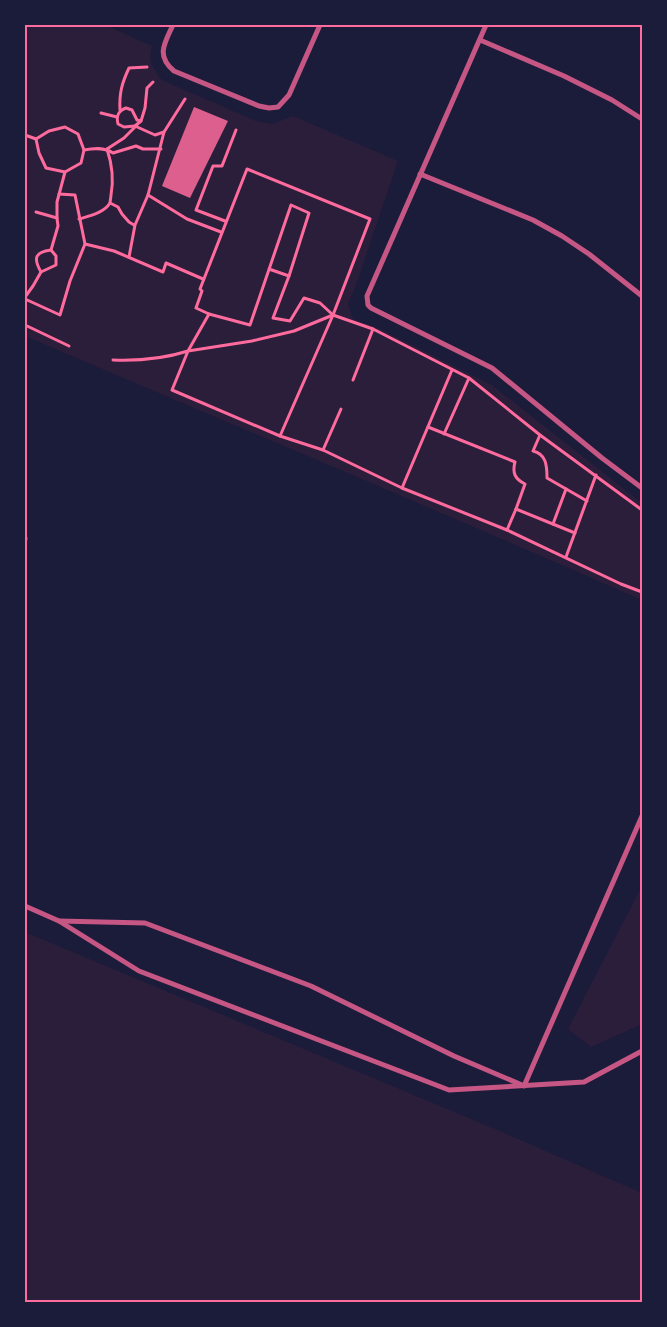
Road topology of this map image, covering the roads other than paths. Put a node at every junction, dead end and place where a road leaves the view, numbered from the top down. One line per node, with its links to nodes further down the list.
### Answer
1 (173, 25): 2 (street)
2 (320, 25)
3 (486, 25): 4 (street)
4 (480, 40): 5 (street); 6 (street)
5 (642, 119)
6 (420, 174): 7 (street); 8 (street)
7 (642, 296)
8 (642, 488)
9 (642, 816): 13 (street)
10 (25, 906): 11 (street)
11 (59, 920): 13 (street); 13 (street)
12 (642, 1051): 13 (street)
13 (524, 1086)

